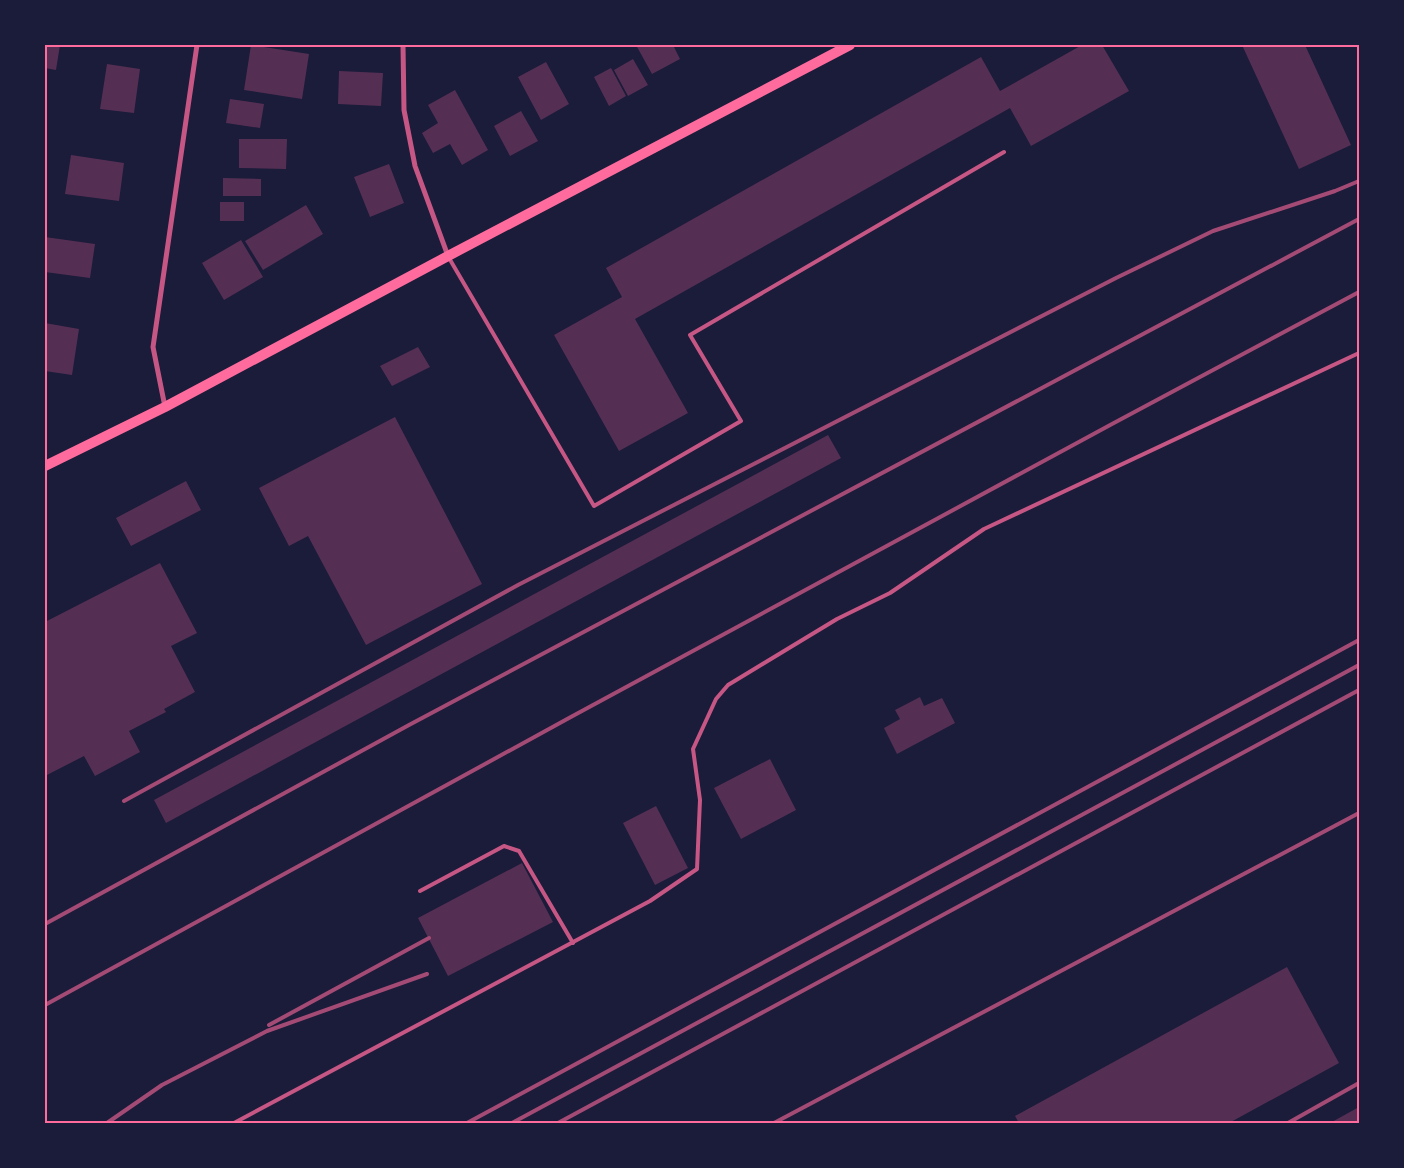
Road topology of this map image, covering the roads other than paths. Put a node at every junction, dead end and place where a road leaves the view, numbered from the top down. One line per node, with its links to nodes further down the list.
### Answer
1 (197, 45): 7 (street)
2 (404, 45): 5 (street)
3 (850, 45): 5 (main road)
4 (1004, 152): 5 (lane)
5 (448, 256): 7 (main road)
6 (1359, 353): 10 (lane)
7 (165, 407): 8 (main road)
8 (45, 466)
9 (420, 891): 10 (lane)
10 (573, 943): 11 (lane)
11 (234, 1123)

